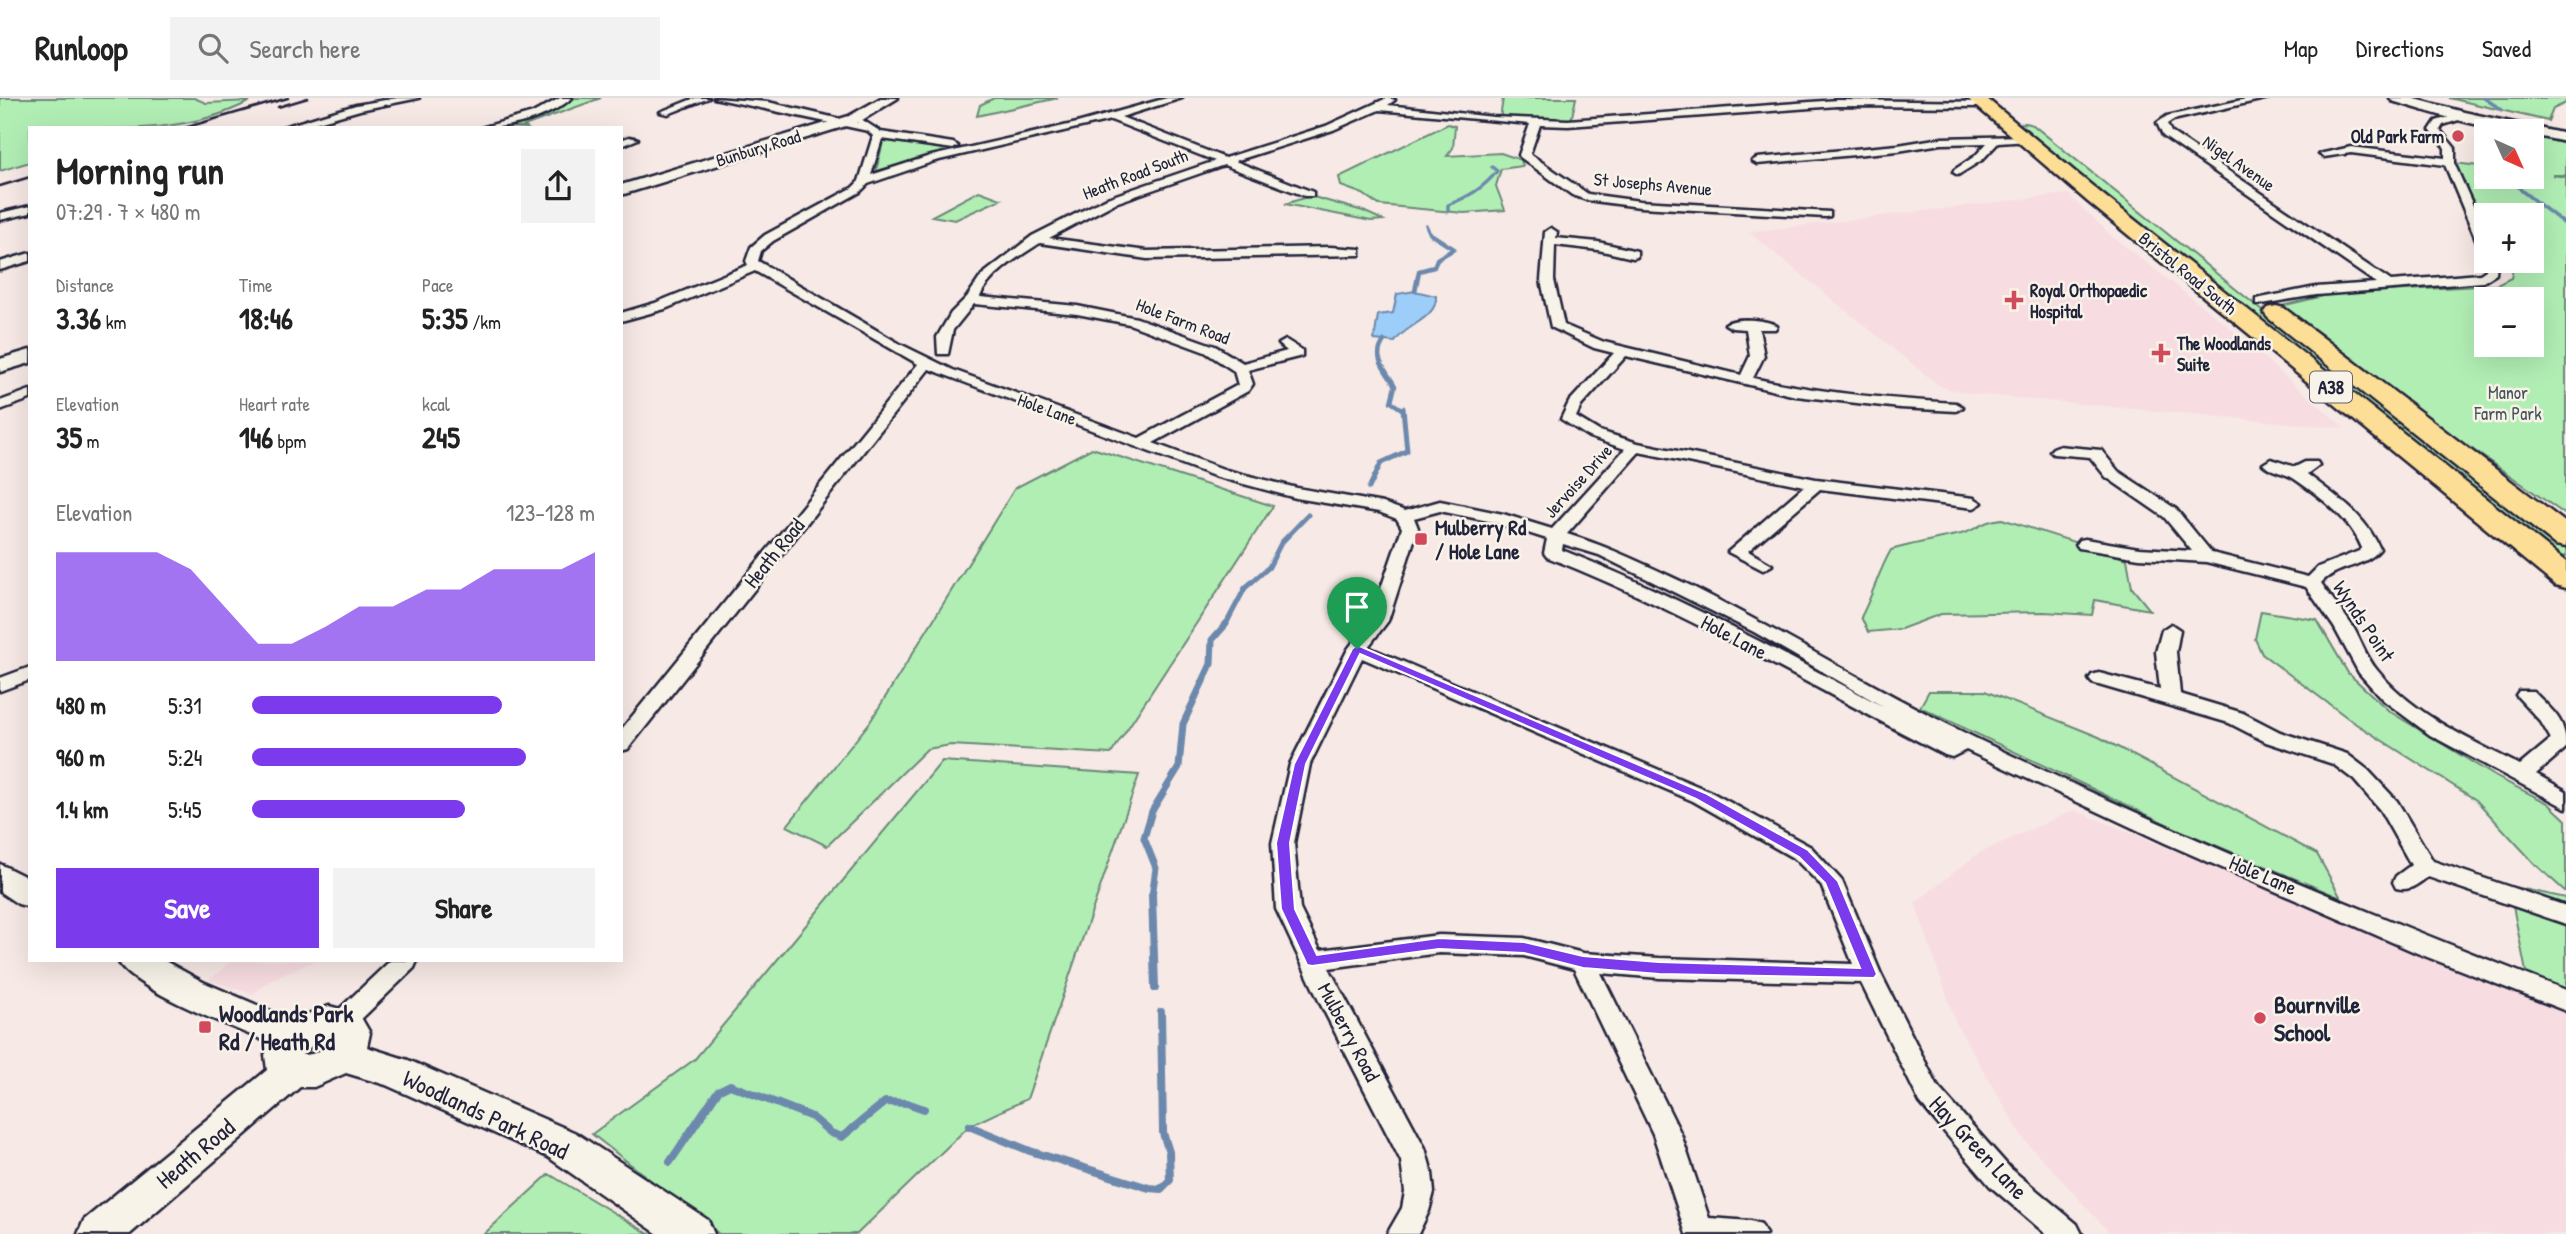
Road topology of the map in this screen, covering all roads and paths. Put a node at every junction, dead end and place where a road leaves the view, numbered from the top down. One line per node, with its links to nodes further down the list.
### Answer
1 (414, 98): 20 (street)
2 (566, 98): 21 (street)
3 (704, 98): 15 (street)
4 (719, 98): 11 (street)
5 (891, 98): 18 (main road, Bunbury Road)
6 (1177, 98): 17 (street)
7 (1394, 98): 13 (street, Heath Road South)
8 (2264, 98): 51 (street, Nigel Avenue)
9 (2397, 98): 16 (main road)
10 (2427, 98): 14 (main road)
11 (740, 99): 18 (street)
12 (1992, 101): 19 (street); 22 (highway, Bristol Road South / A38); 22 (highway, Bristol Road South / A38)
13 (1378, 107): 19 (street); 32 (street, Heath Road South)
14 (2479, 111): 16 (main road); 23 (main road)
15 (665, 112)
16 (2462, 116): 25 (main road); 34 (street)
17 (1112, 117): 30 (street); 32 (street)
18 (847, 121): 24 (street); 37 (main road, Bunbury Road)
19 (1536, 122): 41 (street, St Josephs Avenue)
20 (292, 126)
21 (493, 126)
22 (2021, 129): 27 (street); 29 (highway, Bristol Road South / A38); 83 (highway, Bristol Road South / A38)
23 (2566, 130)
24 (874, 132): 30 (street); 36 (street)
25 (2566, 138)
26 (633, 139): 28 (street)
27 (1994, 140): 33 (street); 35 (street)
28 (623, 142)
29 (2061, 144)
30 (974, 148): 36 (street)
31 (2324, 154): 34 (street)
32 (1222, 161): 38 (street); 44 (street, Heath Road South)
33 (1757, 161)
34 (2450, 162): 43 (street)
35 (1958, 172)
36 (864, 181): 49 (street)
37 (623, 189)
38 (1309, 194)
39 (2137, 203): 53 (highway, Bristol Road South / A38)
40 (28, 210): 42 (street)
41 (1826, 214)
42 (0, 217)
43 (2474, 220)
44 (1036, 239): 45 (street); 52 (street, Heath Road South)
45 (1357, 253)
46 (1633, 254): 60 (street)
47 (28, 258): 48 (street)
48 (0, 265)
49 (755, 266): 54 (street); 62 (street, Hole Lane)
50 (2489, 273): 51 (street)
51 (2388, 285): 53 (street)
52 (973, 299): 59 (street, Heath Road South); 64 (street, Hole Farm Road)
53 (2261, 302): 79 (highway, Bristol Road South / A38)
54 (623, 316)
55 (1732, 324): 56 (street)
56 (1752, 325): 57 (street); 65 (street)
57 (1770, 326)
58 (1286, 344): 64 (street)
59 (943, 351)
60 (1623, 351): 65 (street); 71 (street, Jervoise Drive)
61 (28, 357): 63 (main road)
62 (927, 362): 70 (street, Hole Lane); 93 (street, Heath Road)
63 (0, 366)
64 (1241, 368): 70 (street, Hole Farm Road)
65 (1745, 380): 68 (street)
66 (28, 395): 67 (street)
67 (0, 406)
68 (1956, 407)
69 (2085, 439): 73 (street)
70 (1142, 443): 77 (street, Hole Lane)
71 (1635, 447): 75 (street); 78 (street, Jervoise Drive)
72 (2058, 452): 73 (street)
73 (2095, 453): 81 (street)
74 (2271, 464): 84 (street, Wynds Point)
75 (1816, 484): 76 (street); 82 (street)
76 (1974, 503)
77 (1404, 516): 78 (street, Hole Lane); 86 (street, Mulberry Road)
78 (1556, 535): 106 (street, Hole Lane)
79 (2566, 538)
80 (2085, 544): 81 (street)
81 (2206, 557): 84 (street)
82 (1763, 565)
83 (2563, 573)
84 (2312, 583): 94 (street, Wynds Point)
85 (2171, 630): 91 (street)
86 (1357, 649): 101 (street, Mulberry Road); 105 (street, Hay Green Lane)
87 (28, 674): 89 (street)
88 (2099, 679): 91 (street)
89 (0, 685)
90 (2526, 695): 92 (street)
91 (2171, 698): 96 (street)
92 (2564, 740): 94 (street)
93 (623, 741)
94 (2523, 774): 95 (street, Wynds Point)
95 (2566, 801)
96 (2425, 867): 98 (street); 100 (street)
97 (0, 876): 99 (main road)
98 (2404, 882)
99 (28, 894)
100 (2566, 915)
101 (1312, 961): 104 (street); 112 (street, Mulberry Road)
102 (138, 962): 108 (main road)
103 (404, 962): 107 (street)
104 (1583, 962): 105 (street); 109 (street)
105 (1869, 974): 114 (street, Hay Green Lane)
106 (2566, 1001)
107 (342, 1039): 108 (main road); 111 (main road, Woodlands Park Road)
108 (293, 1054): 110 (main road, Heath Road)
109 (1699, 1233): 113 (street)
110 (99, 1234)
111 (693, 1234)
112 (1402, 1234)
113 (1751, 1234)
114 (2067, 1234)

